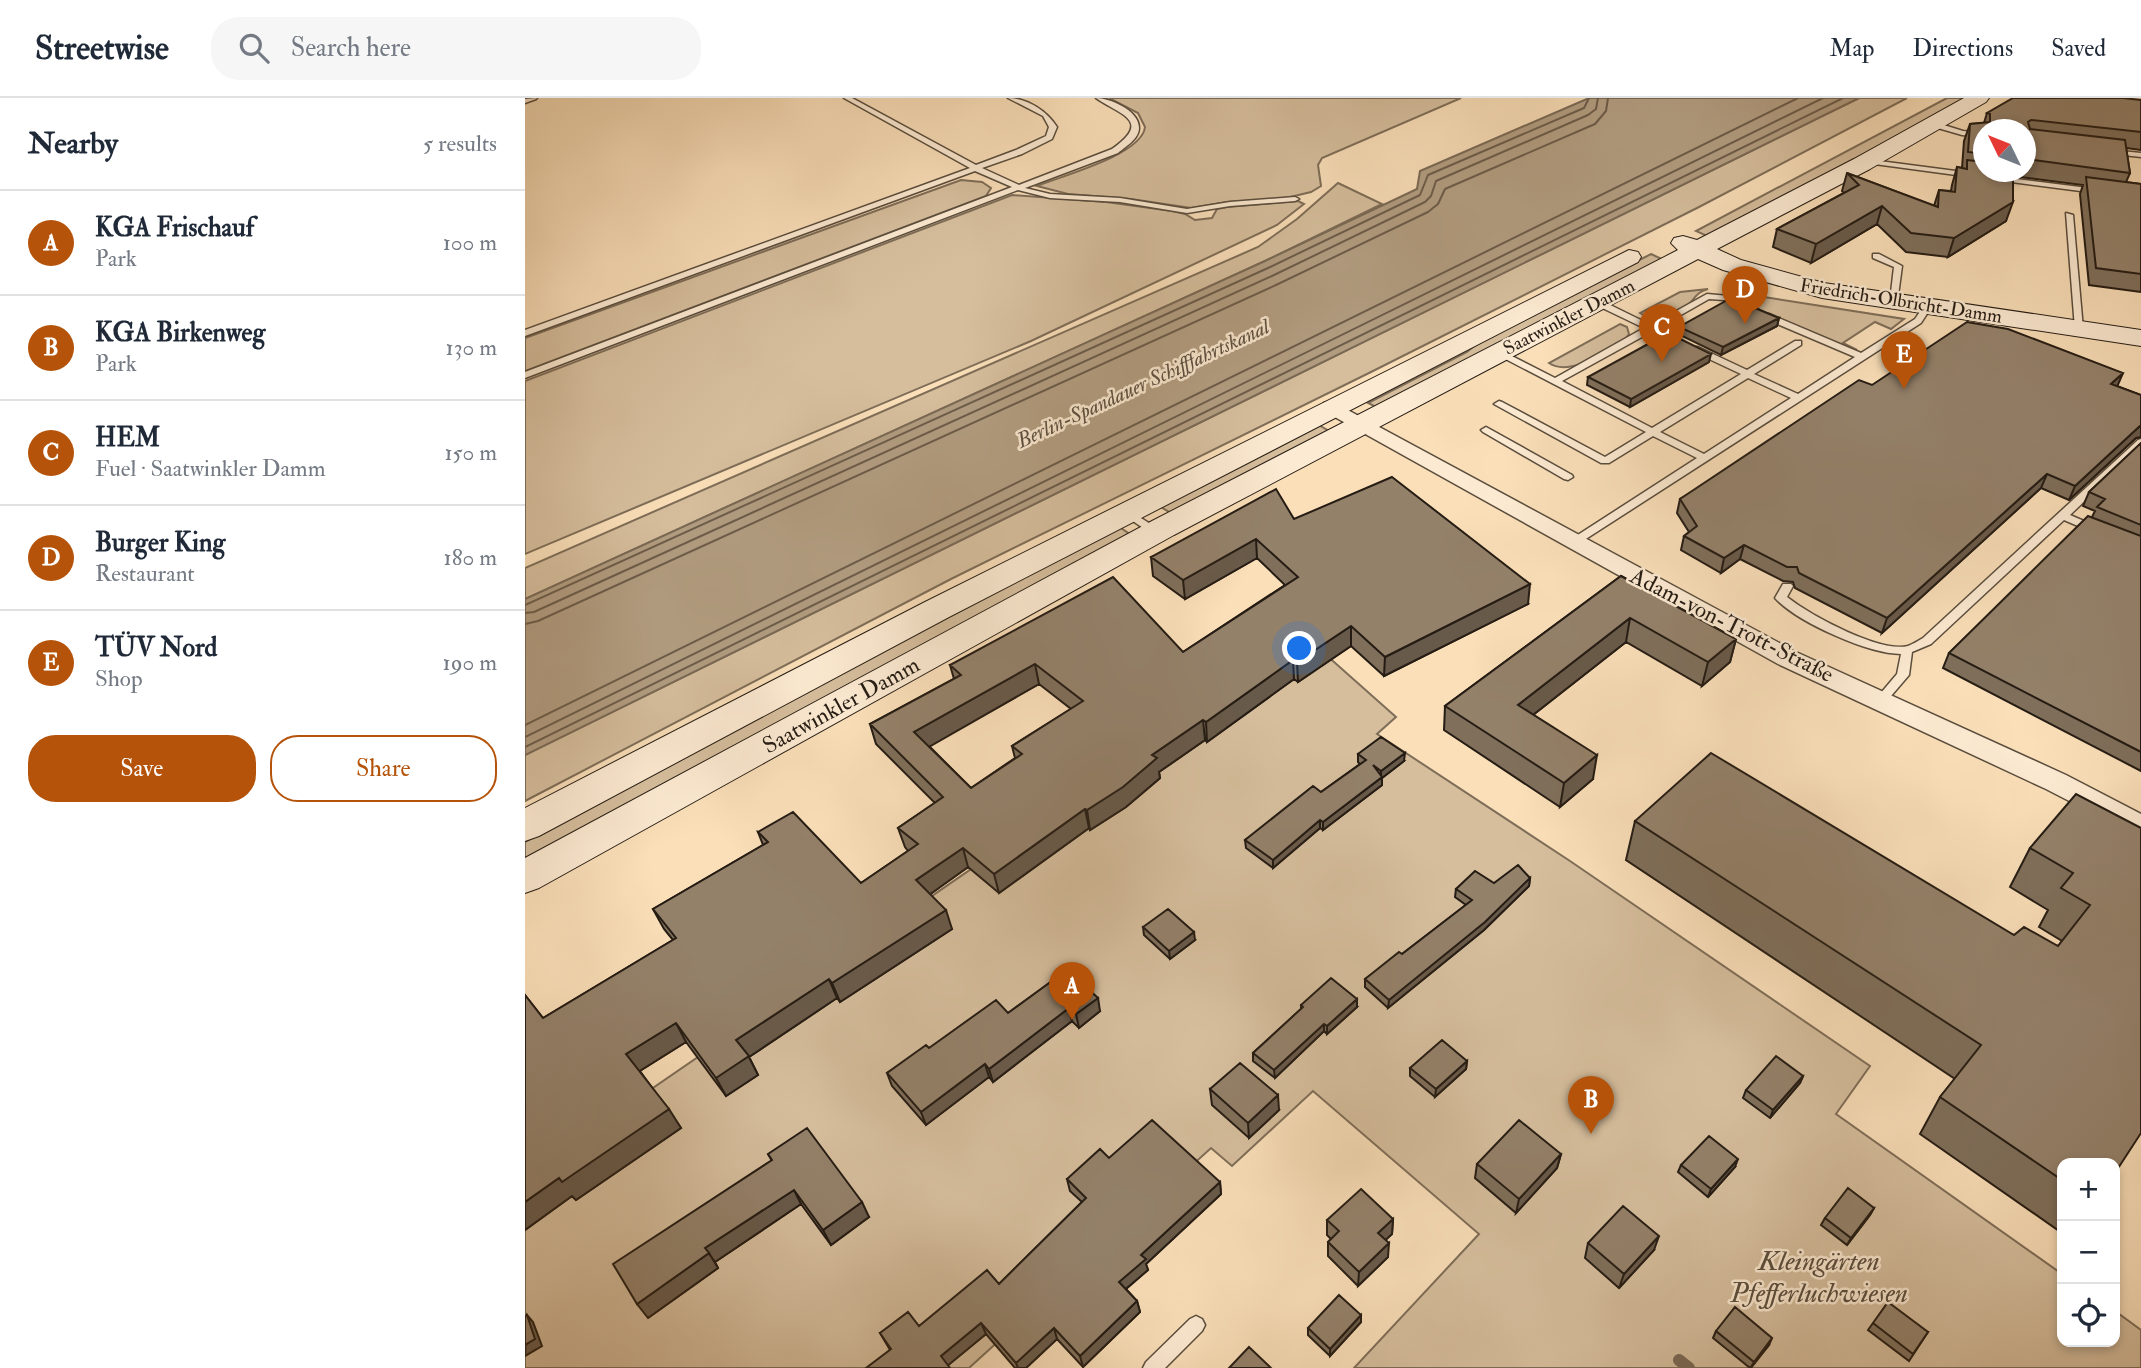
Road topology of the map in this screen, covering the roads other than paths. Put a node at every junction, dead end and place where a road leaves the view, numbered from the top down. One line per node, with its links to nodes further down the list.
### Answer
1 (534, 98): 6 (lane)
2 (847, 98): 12 (lane)
3 (1011, 98): 12 (lane)
4 (1098, 98): 13 (lane)
5 (1979, 98): 7 (main road, Saatwinkler Damm)
6 (525, 100)
7 (1934, 124): 8 (lane); 11 (main road, Saatwinkler Damm)
8 (1973, 134)
9 (2102, 150): 10 (lane)
10 (2141, 155)
11 (1867, 161): 14 (lane); 19 (main road, Saatwinkler Damm)
12 (976, 168): 13 (lane); 26 (lane)
13 (1019, 189): 15 (lane); 32 (lane)
14 (2101, 191)
15 (1295, 199)
16 (2069, 215): 25 (lane)
17 (1701, 221): 18 (main road, Saatwinkler Damm)
18 (1658, 243): 19 (main road, Friedrich-Olbricht-Damm); 36 (main road, Saatwinkler Damm)
19 (1697, 250): 21 (main road, Friedrich-Olbricht-Damm); 22 (main road, Saatwinkler Damm)
20 (1877, 256): 21 (lane)
21 (1894, 301): 23 (main road, Friedrich-Olbricht-Damm)
22 (1597, 302): 24 (lane); 29 (main road, Saatwinkler Damm)
23 (1928, 306): 25 (main road, Friedrich-Olbricht-Damm); 30 (lane)
24 (1651, 328): 30 (lane); 31 (lane); 33 (lane)
25 (2079, 328): 27 (main road, Friedrich-Olbricht-Damm)
26 (525, 333)
27 (2141, 338)
28 (1798, 343): 31 (lane)
29 (1499, 353): 33 (lane); 37 (main road, Saatwinkler Damm)
30 (1862, 357): 34 (lane)
31 (1748, 374): 34 (lane); 39 (lane)
32 (525, 375)
33 (1554, 382): 39 (lane)
34 (1798, 398): 41 (lane)
35 (1499, 404): 39 (lane)
36 (1331, 407): 37 (street, Adam-von-Trott-Straße); 43 (main road, Saatwinkler Damm)
37 (1361, 425): 45 (main road, Saatwinkler Damm); 47 (street, Adam-von-Trott-Straße)
38 (1486, 430): 42 (lane)
39 (1653, 432): 41 (lane)
40 (2141, 442): 44 (lane)
41 (1704, 458): 47 (lane)
42 (1568, 477)
43 (1125, 511): 45 (lane); 51 (main road, Saatwinkler Damm)
44 (2063, 516): 46 (lane); 49 (lane)
45 (1156, 532): 53 (main road, Saatwinkler Damm)
46 (2108, 535)
47 (1574, 542): 50 (street, Adam-von-Trott-Straße)
48 (1787, 586): 49 (lane)
49 (1907, 650): 50 (lane)
50 (1881, 700): 52 (street, Adam-von-Trott-Straße)
51 (525, 826)
52 (2141, 827)
53 (525, 877)
54 (1196, 1325): 55 (lane)
55 (1152, 1368)

